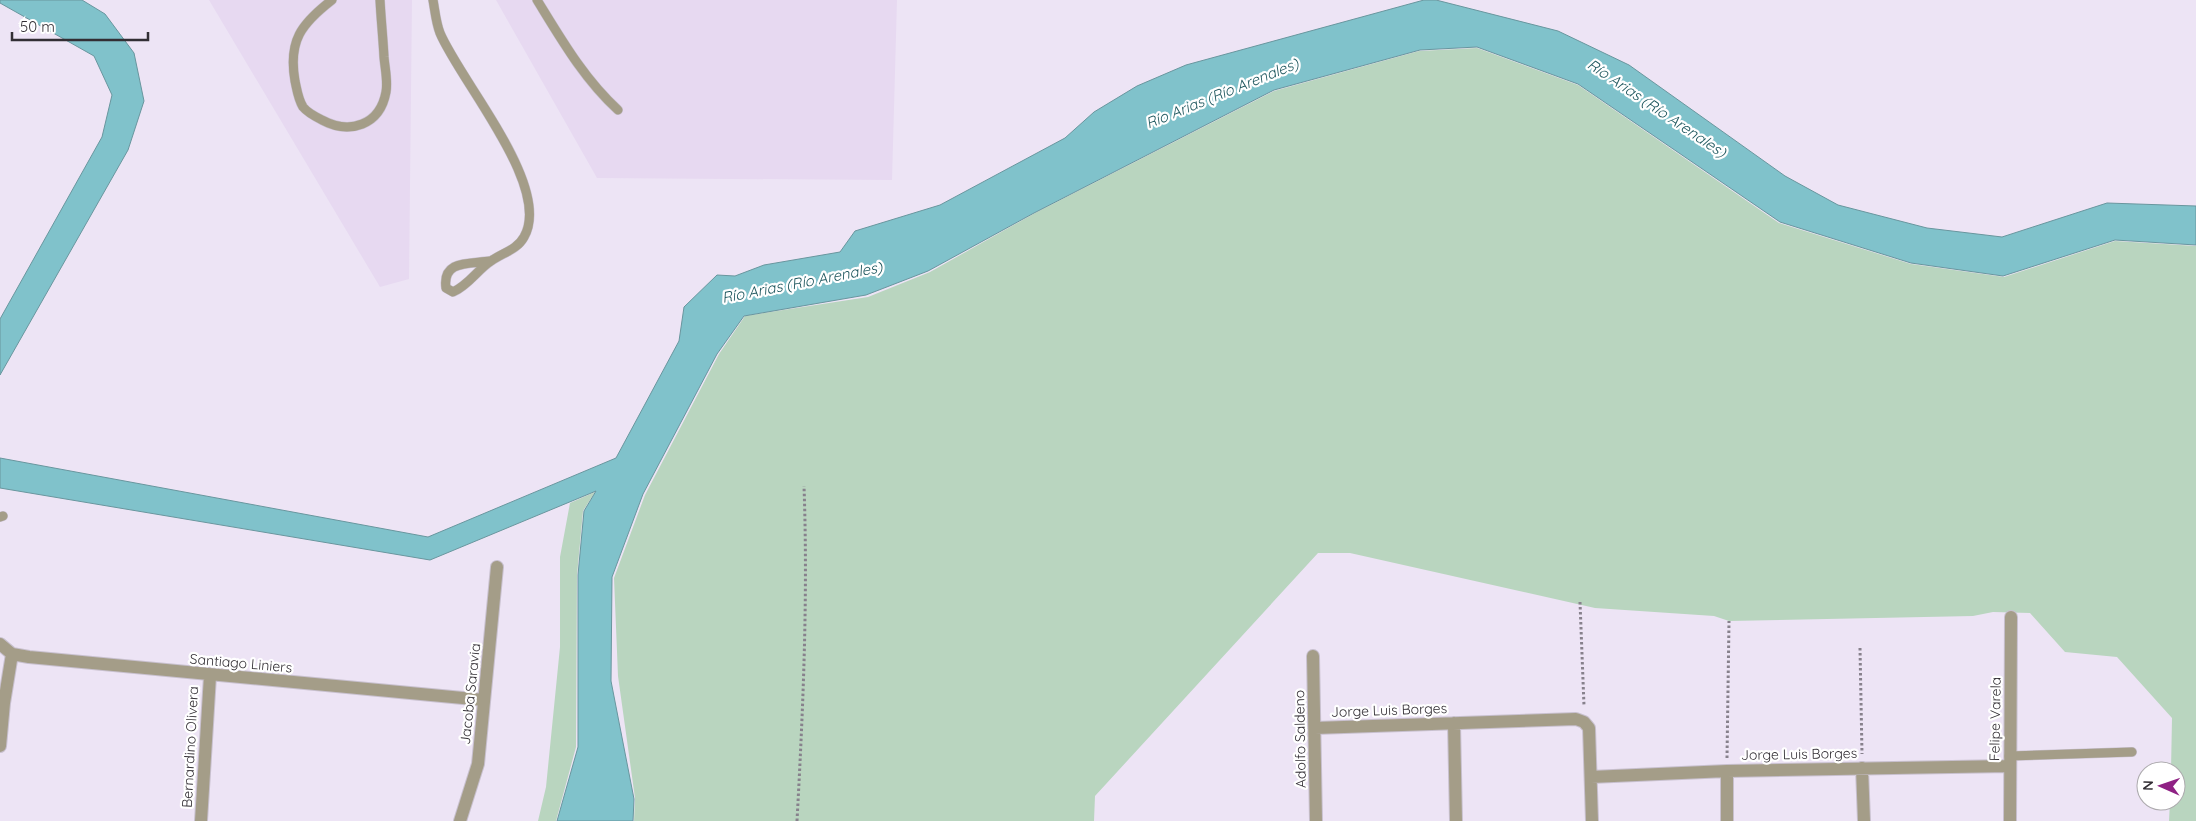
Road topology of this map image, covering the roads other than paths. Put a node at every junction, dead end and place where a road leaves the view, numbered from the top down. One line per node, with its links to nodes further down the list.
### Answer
1 (332, 0): 2 (lane)
2 (380, 0)
3 (432, 0): 6 (lane)
4 (538, 0): 5 (lane)
5 (618, 110)
6 (490, 261): 6 (lane)
7 (497, 567): 13 (street, Jacoba Saravia)
8 (2012, 617): 18 (street, Felipe Varela)
9 (0, 644): 10 (street)
10 (12, 654): 12 (street, Santiago Liniers); 16 (street)
11 (1312, 656): 15 (street, Adolfo Saldeno)
12 (210, 676): 13 (street, Santiago Liniers); 22 (street, Bernardino Olivera)
13 (484, 700): 23 (street, Jacoba Saravia)
14 (1454, 723): 15 (street, Jorge Luis Borges); 21 (street, Jorge Luis Borges); 25 (street)
15 (1314, 728): 24 (street, Adolfo Saldeno)
16 (0, 746)
17 (2132, 752): 18 (lane)
18 (2009, 761): 19 (street, Jorge Luis Borges); 29 (street, Felipe Varela)
19 (1862, 768): 20 (street, Jorge Luis Borges); 28 (street)
20 (1726, 771): 21 (street, Jorge Luis Borges); 27 (street)
21 (1591, 777): 26 (street)
22 (201, 821)
23 (460, 821)
24 (1316, 821)
25 (1456, 821)
26 (1592, 821)
27 (1727, 821)
28 (1864, 821)
29 (2010, 821)

